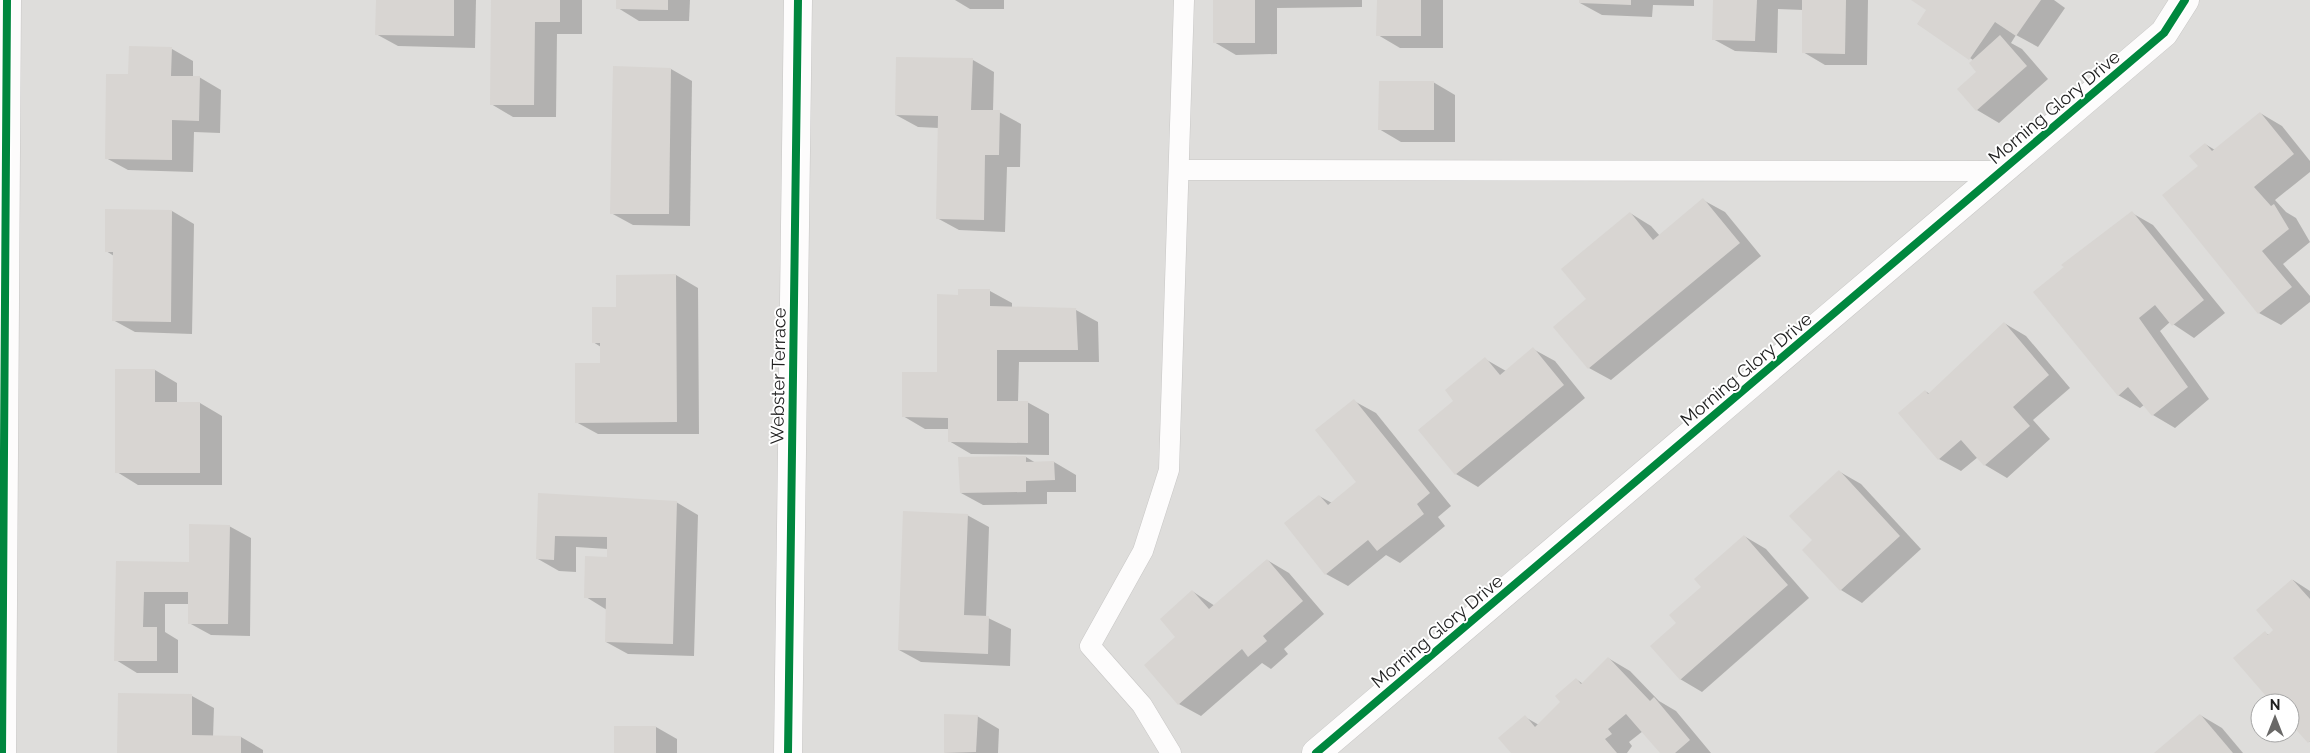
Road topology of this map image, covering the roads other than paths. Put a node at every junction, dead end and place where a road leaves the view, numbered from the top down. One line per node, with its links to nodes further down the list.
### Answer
1 (6, 0): 7 (street)
2 (798, 0): 8 (street, Webster Terrace)
3 (1184, 0): 5 (lane)
4 (2185, 0): 6 (street, Morning Glory Drive)
5 (1179, 170): 6 (lane); 9 (lane)
6 (2001, 172): 10 (street, Morning Glory Drive)
7 (2, 753)
8 (788, 753)
9 (1171, 753)
10 (1316, 753)

